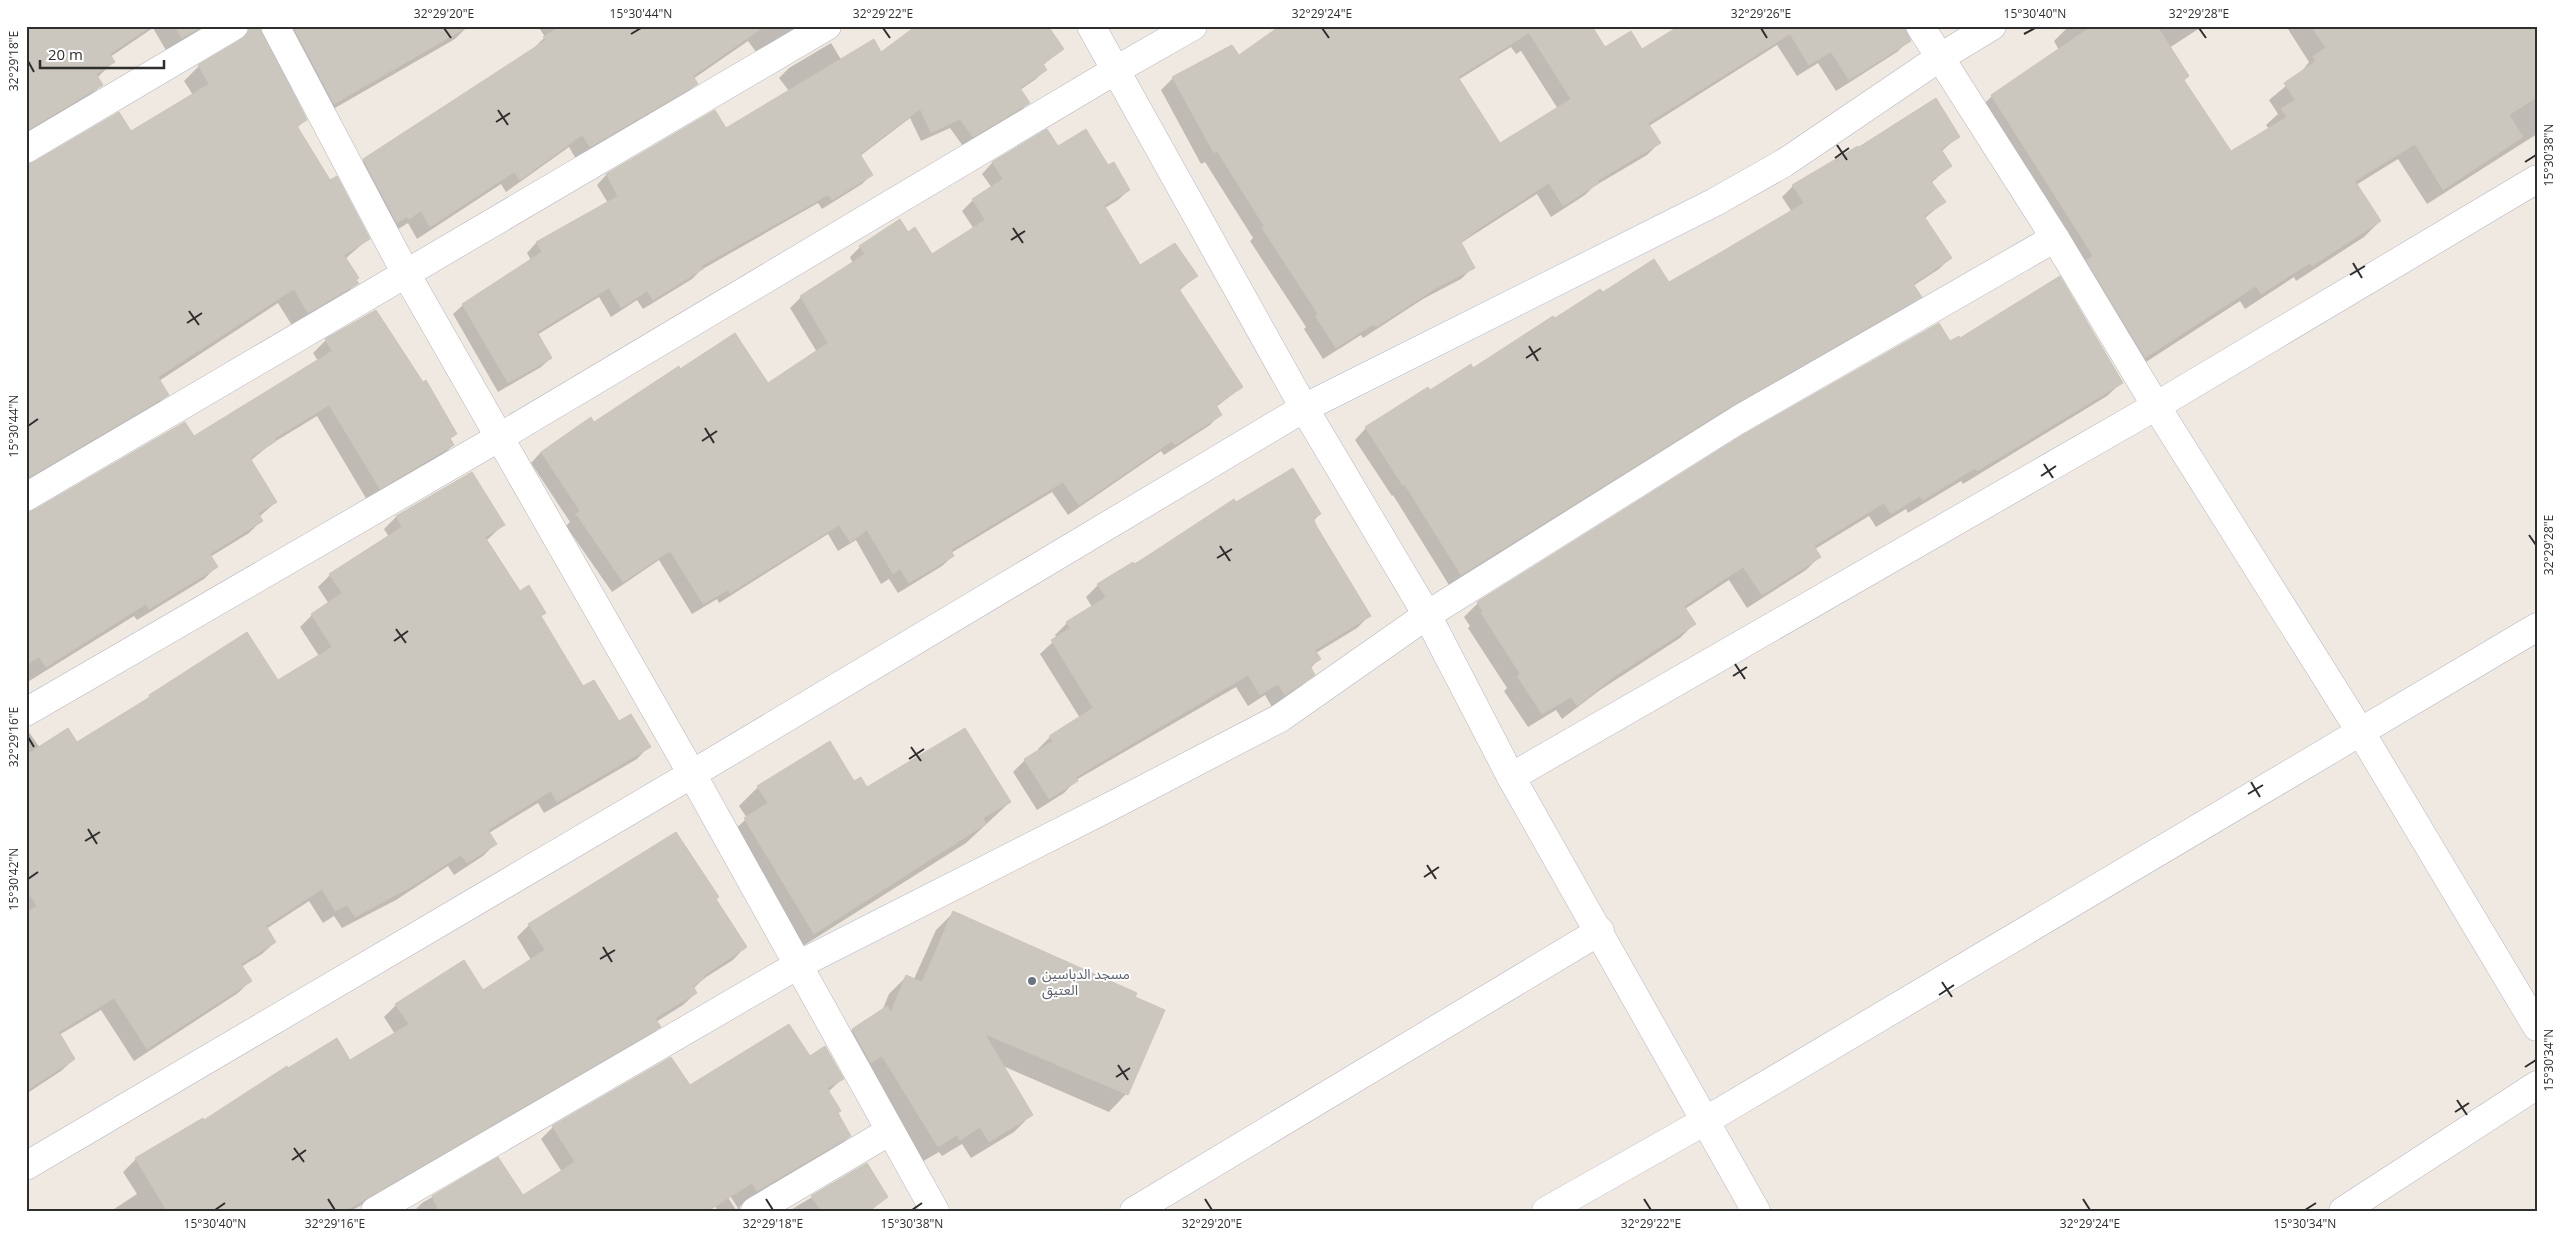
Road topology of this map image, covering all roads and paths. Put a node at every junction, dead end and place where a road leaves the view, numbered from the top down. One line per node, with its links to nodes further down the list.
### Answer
1 (234, 26): 10 (street)
2 (275, 26): 13 (street)
3 (827, 26): 13 (street)
4 (1091, 26): 9 (street)
5 (1193, 26): 9 (street)
6 (1920, 26): 8 (street)
7 (1992, 26): 8 (street)
8 (1940, 58): 12 (street); 15 (street)
9 (1116, 70): 15 (street); 16 (street)
10 (26, 149)
11 (2537, 179): 14 (street)
12 (2055, 238): 14 (street); 18 (street)
13 (405, 272): 16 (street); 17 (street)
14 (2156, 406): 21 (street); 23 (street)
15 (1304, 408): 18 (street); 22 (street)
16 (500, 437): 20 (street); 22 (street)
17 (26, 497)
18 (1427, 615): 23 (street); 25 (street)
19 (2537, 627): 21 (street)
20 (26, 712)
21 (2360, 731): 26 (street); 28 (street)
22 (692, 774): 25 (street); 30 (street)
23 (1511, 778): 24 (street)
24 (1600, 931): 28 (street); 34 (street)
25 (798, 964): 29 (street); 31 (street)
26 (2537, 1027)
27 (2537, 1085): 37 (street)
28 (1705, 1121): 35 (street); 36 (street)
29 (890, 1131): 32 (street); 33 (street)
30 (26, 1166)
31 (375, 1211)
32 (755, 1211)
33 (935, 1211)
34 (1134, 1211)
35 (1546, 1211)
36 (1756, 1211)
37 (2343, 1211)

